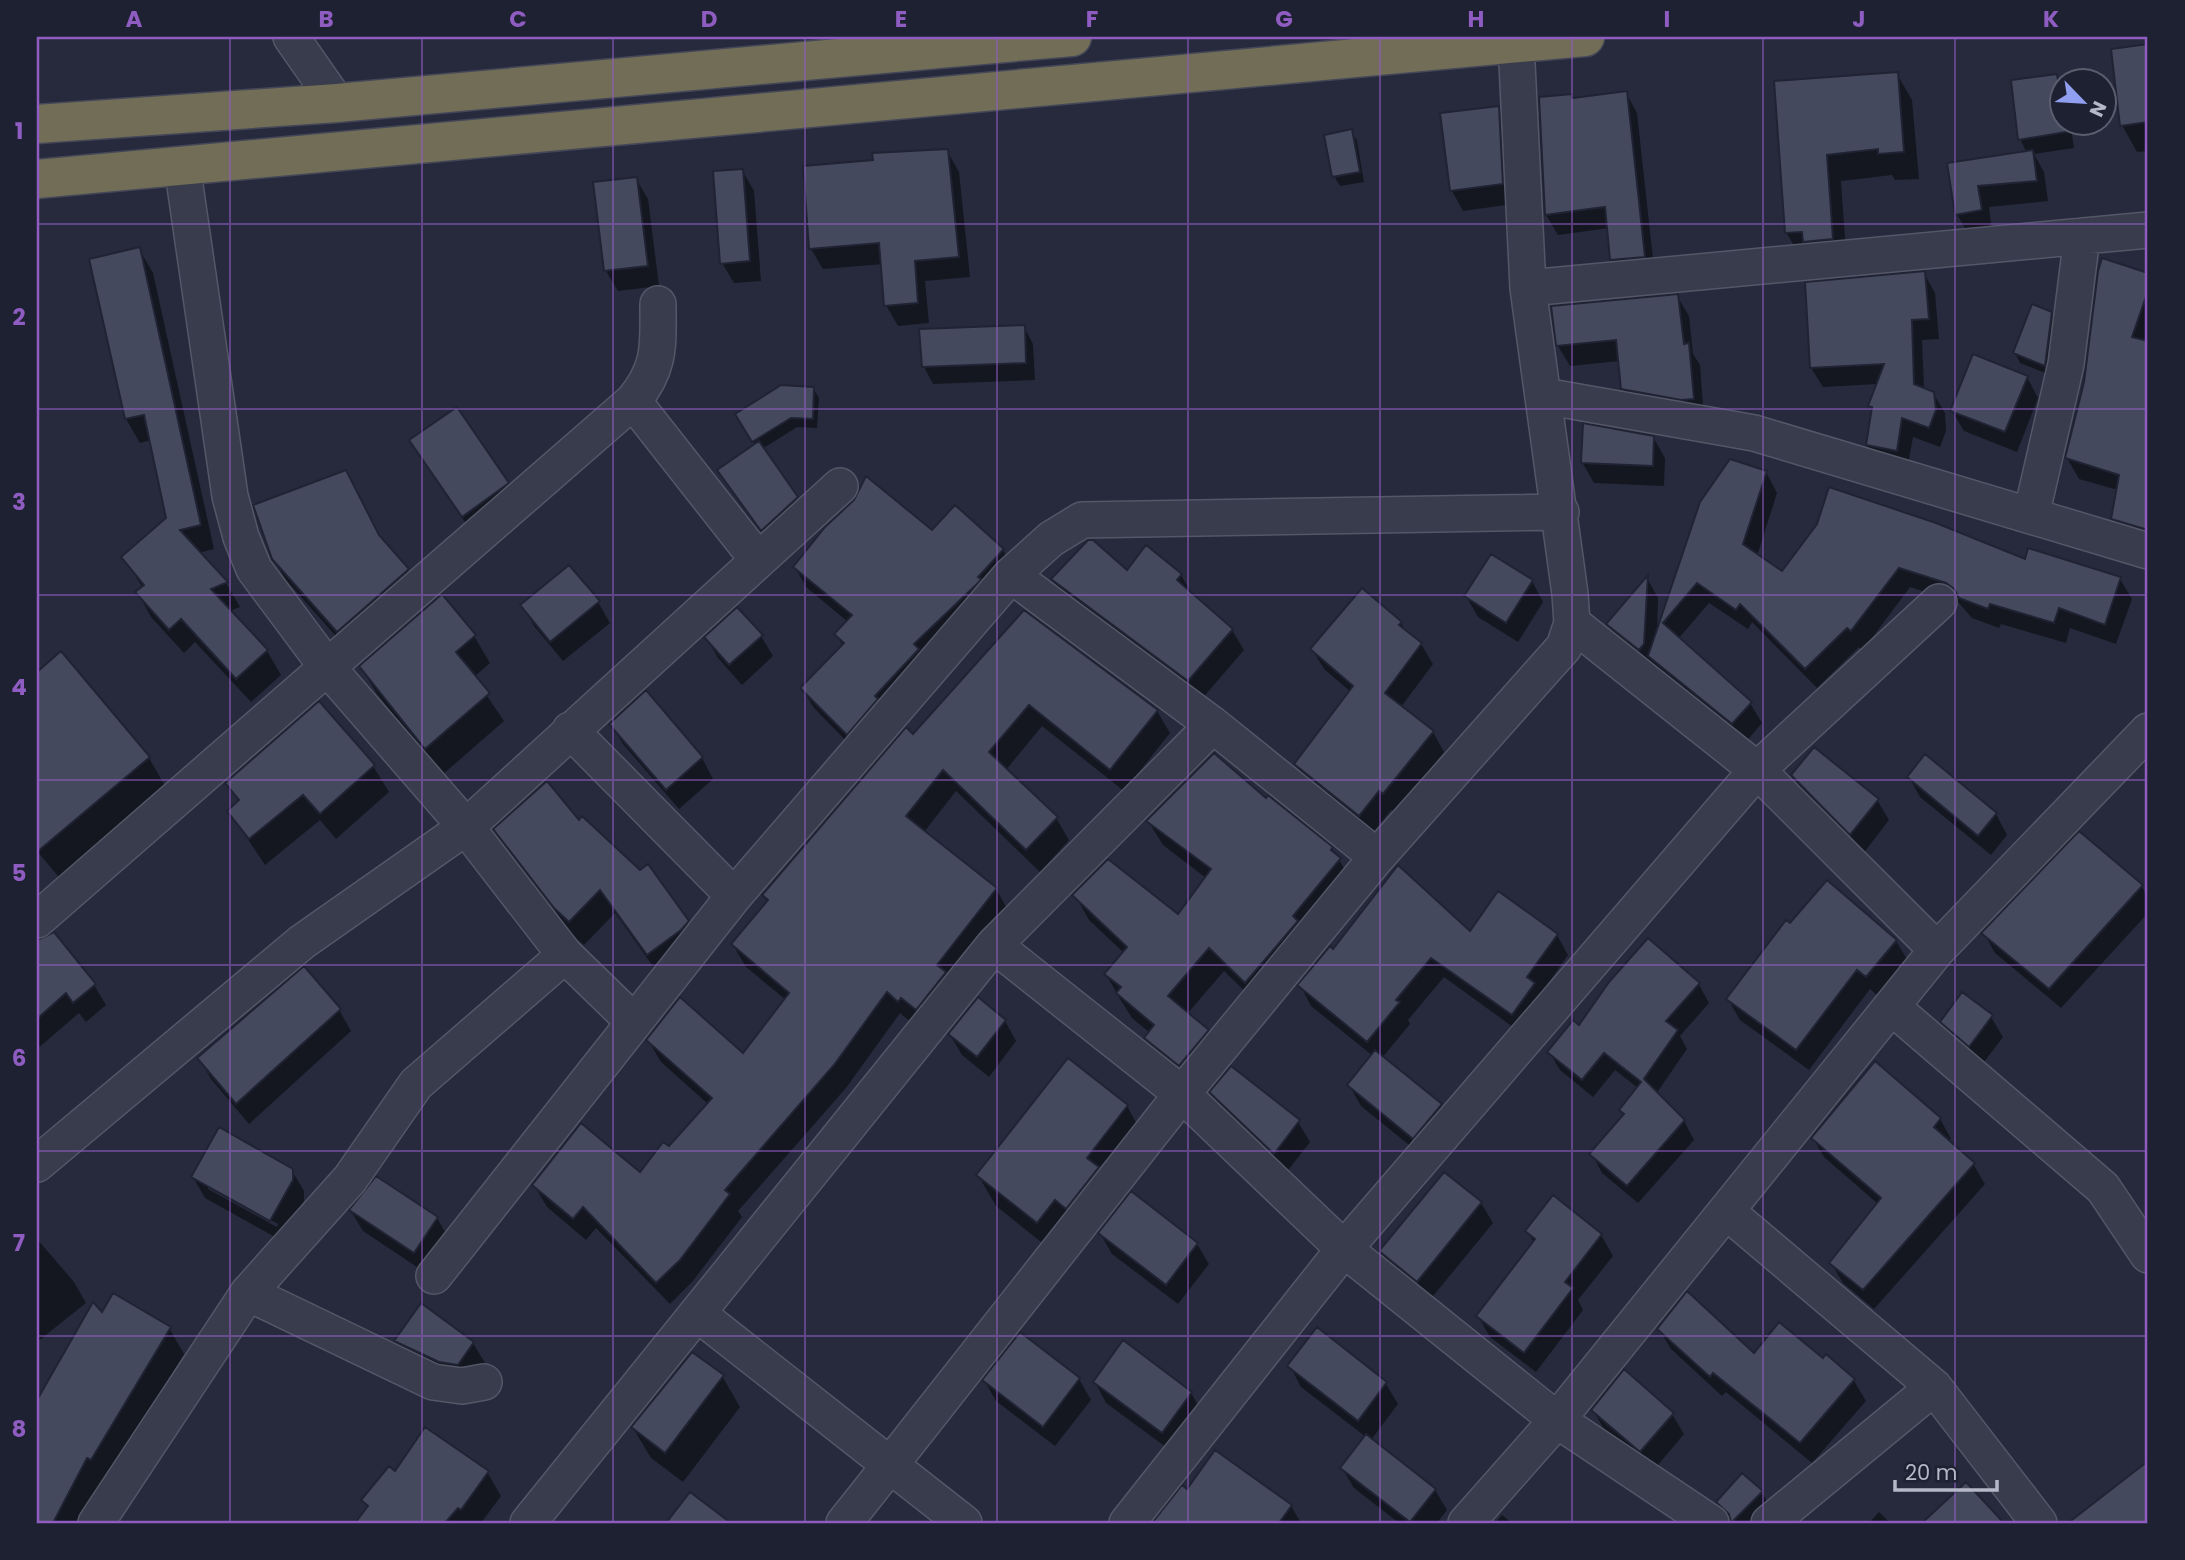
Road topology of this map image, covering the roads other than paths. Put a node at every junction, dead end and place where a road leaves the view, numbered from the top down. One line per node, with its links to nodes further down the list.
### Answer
1 (291, 37): 5 (street)
2 (1072, 37): 5 (highway)
3 (1585, 37): 4 (highway)
4 (1516, 43): 7 (highway); 11 (street)
5 (337, 103): 6 (highway)
6 (37, 124)
7 (181, 165): 8 (highway); 23 (street)
8 (37, 179)
9 (2148, 230): 10 (street)
10 (2082, 236): 11 (street); 17 (street)
11 (1528, 288): 13 (street)
12 (658, 304): 14 (street)
13 (1544, 396): 16 (street); 17 (street)
14 (633, 401): 19 (street); 23 (street)
15 (840, 486): 19 (street)
16 (1561, 512): 20 (street); 22 (street)
17 (2031, 516): 18 (street)
18 (2148, 551)
19 (758, 560): 25 (street)
20 (1011, 575): 24 (street); 30 (street)
21 (1939, 602): 27 (street)
22 (1572, 623): 27 (street); 29 (street)
23 (327, 667): 28 (street); 31 (street)
24 (1213, 725): 29 (street); 32 (street)
25 (570, 730): 28 (street); 30 (street)
26 (2148, 731): 33 (street)
27 (1757, 770): 33 (street); 40 (street)
28 (466, 827): 34 (street); 38 (street)
29 (1377, 857): 37 (street)
30 (734, 896): 36 (street)
31 (37, 920)
32 (994, 945): 37 (street); 44 (street)
33 (1937, 950): 35 (street)
34 (565, 955): 36 (street); 43 (street)
35 (1893, 1007): 39 (street); 41 (street)
36 (634, 1022): 42 (street)
37 (1182, 1094): 40 (street); 48 (street)
38 (37, 1164)
39 (1726, 1211): 46 (street); 47 (street)
40 (1344, 1250): 47 (street); 53 (street)
41 (2148, 1255)
42 (434, 1276)
43 (248, 1293): 45 (street); 49 (street)
44 (698, 1314): 48 (street); 50 (street)
45 (484, 1382)
46 (1934, 1387): 56 (street); 57 (street)
47 (1557, 1420): 54 (street); 55 (street)
48 (890, 1465): 51 (street); 52 (street)
49 (96, 1523)
50 (528, 1523)
51 (844, 1523)
52 (964, 1523)
53 (1127, 1523)
54 (1466, 1523)
55 (1711, 1523)
56 (1769, 1523)
57 (2039, 1523)

